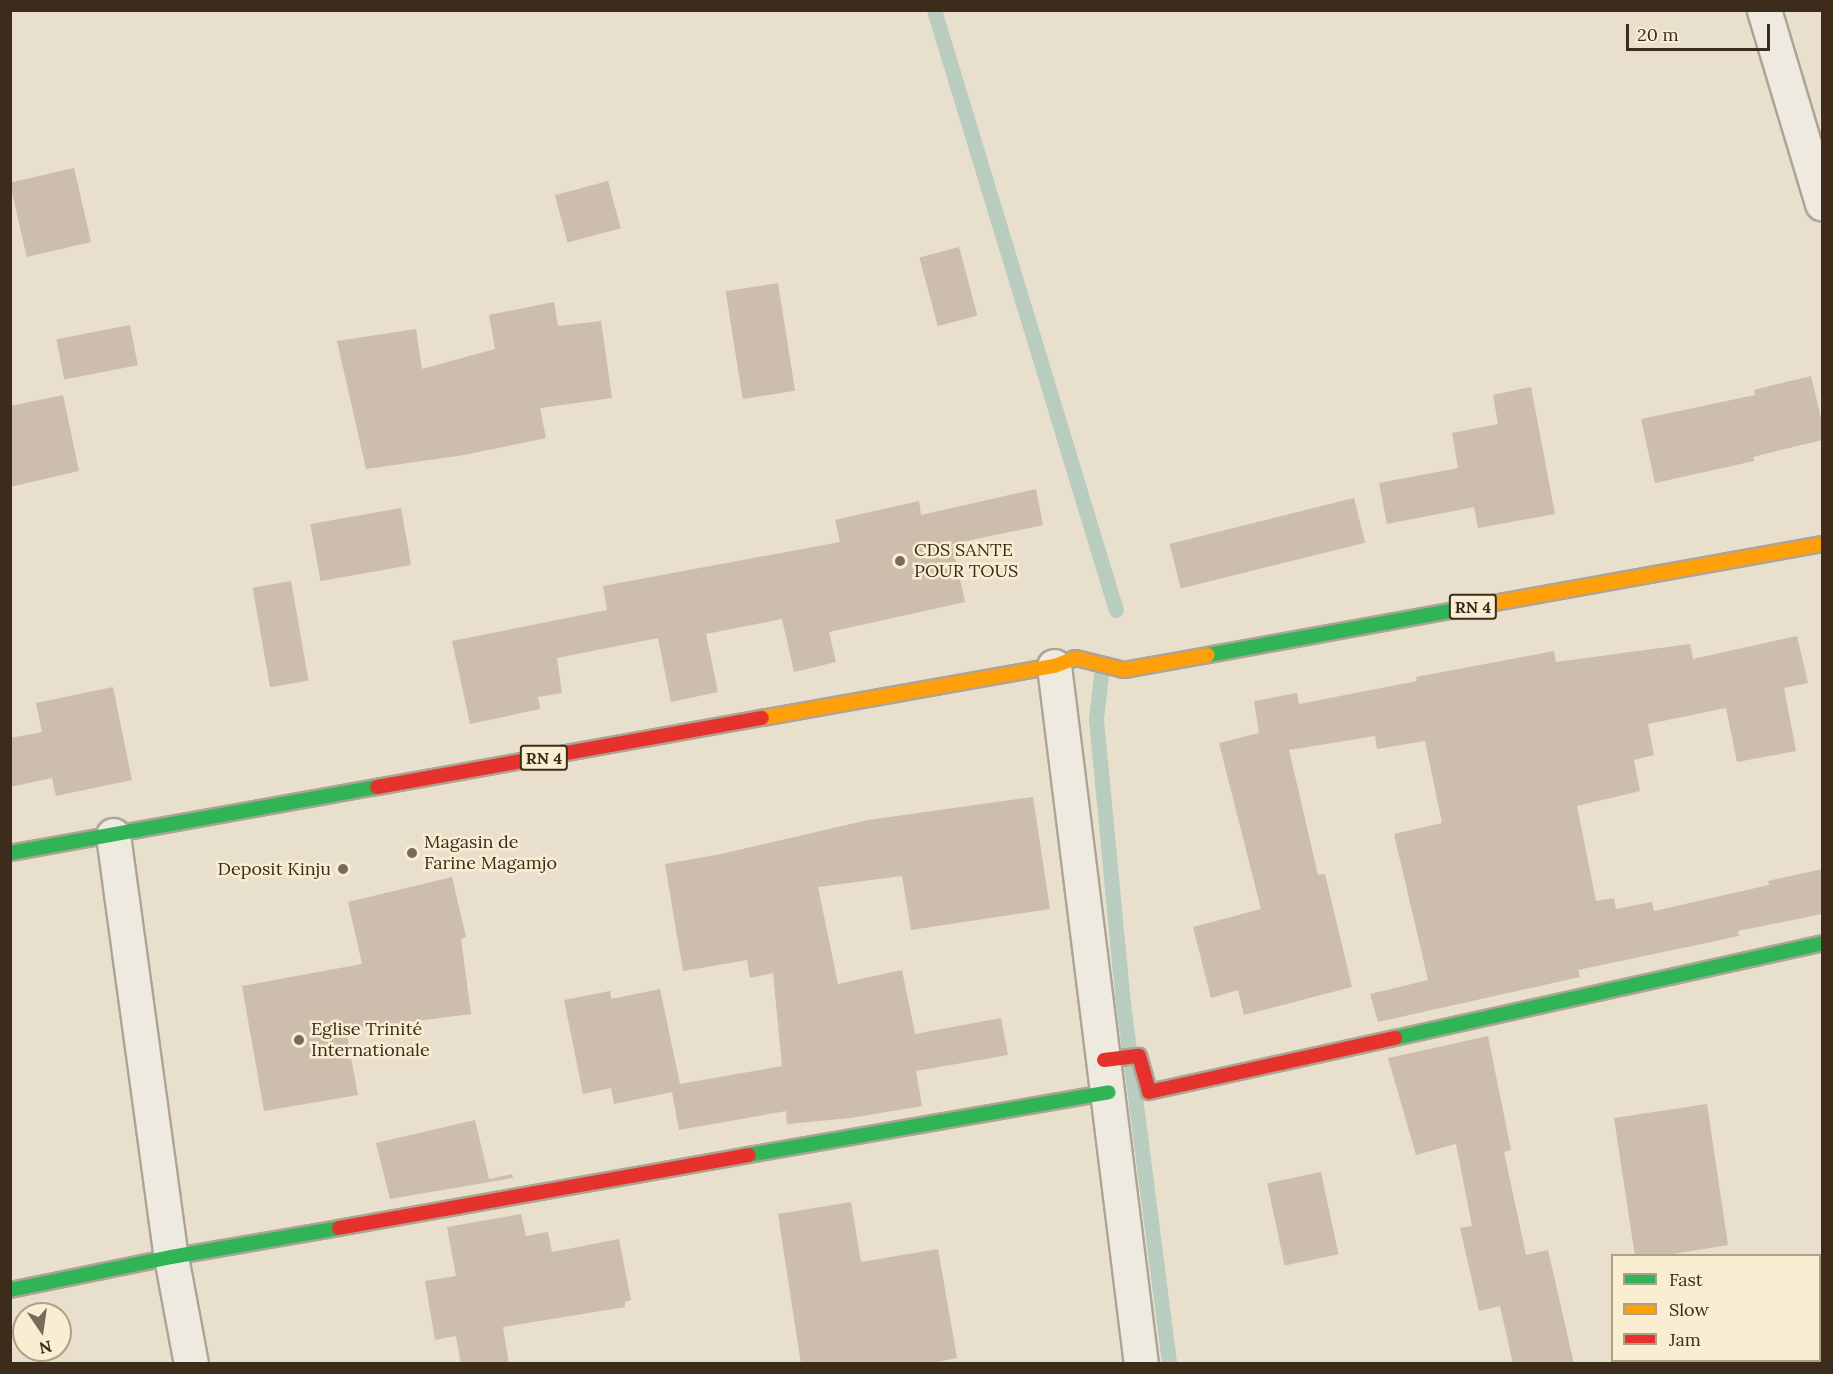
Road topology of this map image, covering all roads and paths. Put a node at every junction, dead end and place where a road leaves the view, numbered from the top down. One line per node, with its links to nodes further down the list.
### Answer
1 (1764, 10): 2 (street)
2 (1822, 203)
3 (1822, 544): 4 (street, RN 4)
4 (1054, 666): 5 (street, RN 4); 8 (street)
5 (113, 836): 6 (street, RN 4); 9 (street)
6 (10, 853)
7 (1822, 943): 8 (street)
8 (1106, 1076): 9 (street); 12 (street)
9 (171, 1257): 10 (street); 11 (street)
10 (10, 1290)
11 (191, 1364)
12 (1141, 1364)

